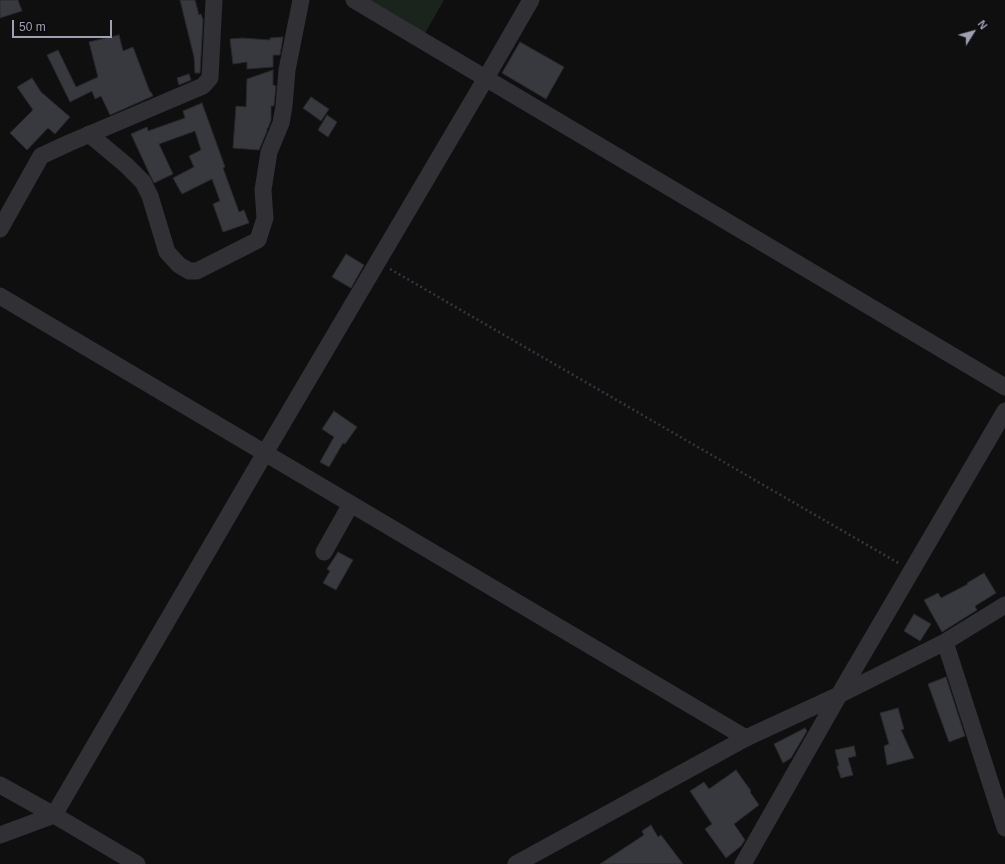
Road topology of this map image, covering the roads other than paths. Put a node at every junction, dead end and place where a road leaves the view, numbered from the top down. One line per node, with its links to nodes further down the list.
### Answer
1 (214, 0): 6 (street)
2 (302, 0): 6 (street)
3 (354, 0): 5 (street)
4 (530, 0): 5 (street)
5 (486, 78): 9 (street); 11 (street)
6 (89, 134): 7 (street)
7 (0, 229)
8 (0, 296): 11 (street)
9 (1005, 387)
10 (1005, 411): 16 (street)
11 (265, 453): 12 (street); 19 (street)
12 (350, 504): 13 (street); 17 (street)
13 (324, 552)
14 (1005, 605): 15 (street)
15 (945, 642): 16 (street); 20 (street)
16 (839, 695): 17 (street); 24 (street)
17 (746, 738): 23 (street)
18 (0, 785): 19 (street)
19 (54, 815): 21 (street); 22 (street)
20 (1005, 828)
21 (0, 835)
22 (137, 864)
23 (516, 864)
24 (743, 864)

